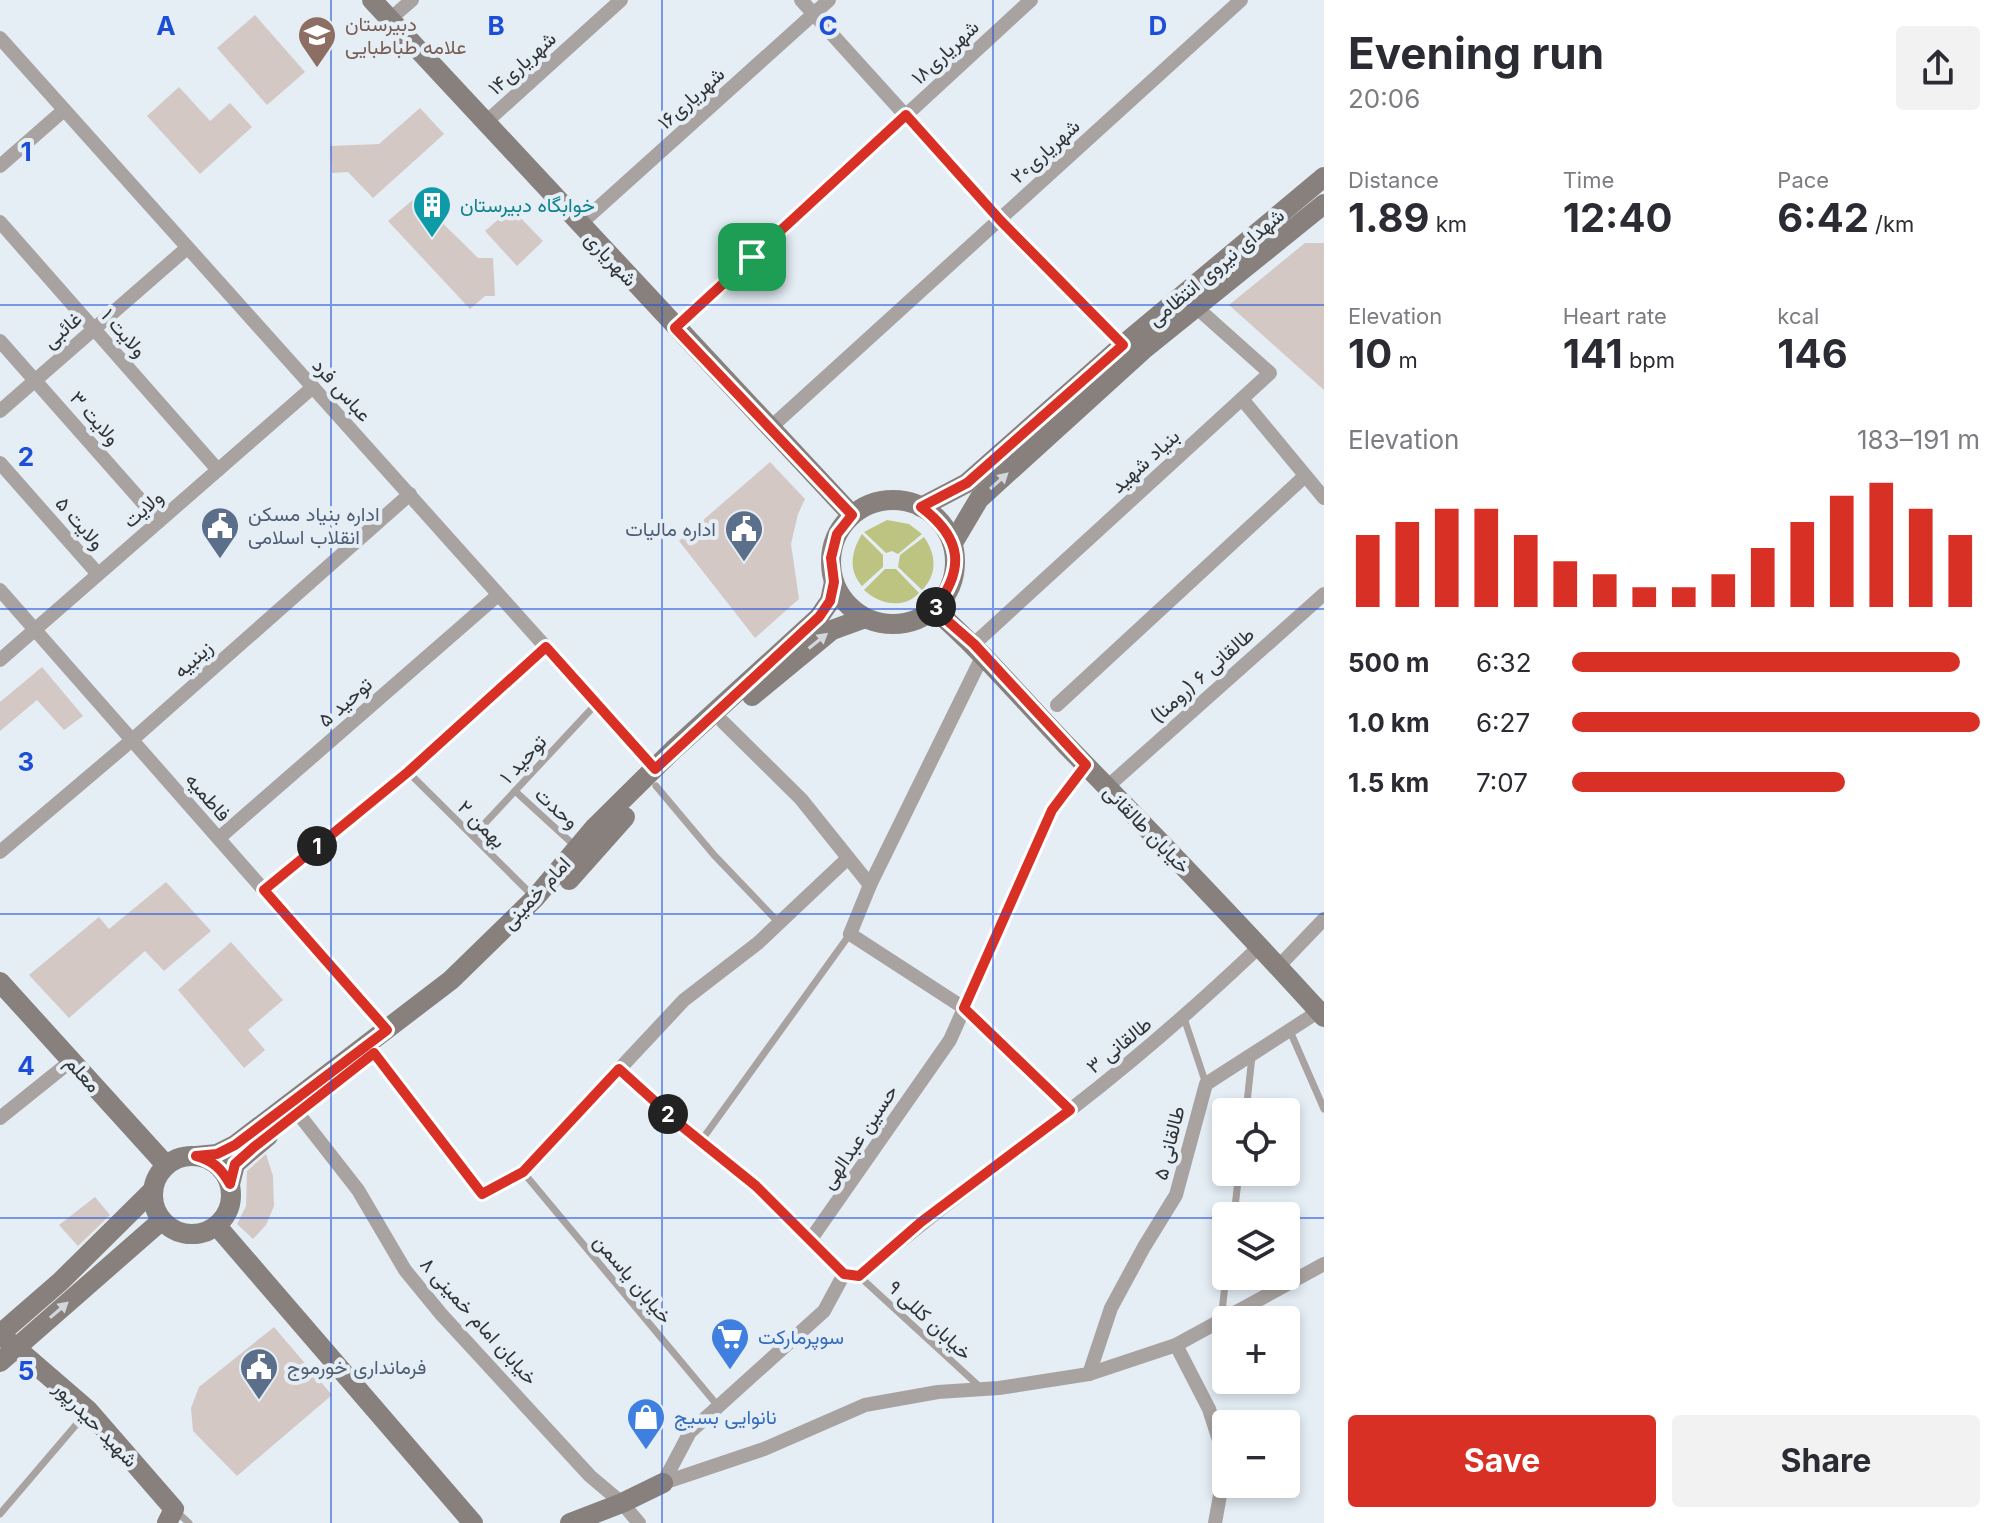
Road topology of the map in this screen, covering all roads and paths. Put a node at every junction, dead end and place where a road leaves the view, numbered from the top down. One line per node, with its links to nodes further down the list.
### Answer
1 (372, 0): 9 (main road, شهریاری)
2 (412, 0): 9 (street)
3 (621, 0): 13 (street, شهریاری۱۴)
4 (801, 0): 8 (street)
5 (829, 0): 8 (street, شهریاری۱۶)
6 (1031, 0): 12 (street, شهریاری۱۸)
7 (1241, 0): 17 (street, شهریاری۲۰)
8 (814, 14): 12 (street); 20 (street, شهریاری۱۶)
9 (390, 19): 13 (main road, شهریاری)
10 (0, 38): 11 (street, عباس فرد)
11 (64, 110): 14 (street); 22 (street, عباس فرد)
12 (906, 115): 17 (street); 24 (street, شهریاری۱۸)
13 (485, 123): 20 (main road, شهریاری)
14 (0, 166)
15 (1324, 177): 27 (main road, شهدای نیروی انتظامی)
16 (1324, 204): 21 (main road, شهدای نیروی انتظامی)
17 (1000, 220): 27 (street); 32 (street, شهریاری۲۰)
18 (1324, 221): 21 (main road)
19 (0, 222): 25 (street, ولایت ۱)
20 (579, 225): 24 (main road, شهریاری)
21 (1298, 225): 23 (main road, شهدای نیروی انتظامی)
22 (187, 248): 25 (street, غائبی); 29 (street, عباس فرد)
23 (1196, 307): 30 (street, بنیاد شهید); 41 (main road, شهدای نیروی انتظامی, one-way to 23)
24 (675, 328): 32 (main road, شهریاری)
25 (94, 329): 28 (street, غائبی); 34 (street, ولایت ۱)
26 (0, 341): 28 (street, ولایت ۳)
27 (1123, 345): 38 (main road, شهدای نیروی انتظامی)
28 (35, 380): 31 (street, غائبی); 40 (street, ولایت ۳)
29 (313, 387): 34 (street, ولایت); 36 (street, عباس فرد)
30 (1242, 399): 35 (street); 51 (street, بنیاد شهید)
31 (0, 411)
32 (770, 428): 39 (main road, شهریاری)
33 (0, 463): 42 (street, ولایت ۵)
34 (218, 470): 40 (street, ولایت)
35 (1305, 476): 37 (street); 54 (street)
36 (410, 494): 46 (street, عباس فرد); 56 (street, زینبیه)
37 (1324, 498)
38 (921, 507): 39 (main road); 41 (main road)
39 (852, 515): 43 (main road)
40 (159, 521): 42 (street, ولایت)
41 (953, 543): 47 (main road)
42 (98, 574): 49 (street, ولایت)
43 (834, 582): 48 (main road); 59 (main road, امام خمینی)
44 (0, 590): 49 (street, فاطمیه)
45 (1324, 594): 60 (street, طالقانی ۶ (رومنا))
46 (498, 595): 50 (street, عباس فرد); 63 (street, توحید ۵)
47 (934, 609): 48 (main road); 51 (main road, خیابان طالقانی)
48 (865, 618): 55 (main road, امام خمینی, one-way to 48)
49 (35, 630): 52 (street, ولایت); 56 (street, فاطمیه)
50 (546, 647): 53 (street, عباس فرد); 58 (lane)
51 (978, 649): 57 (main road, خیابان طالقانی); 67 (street)
52 (0, 660)
53 (597, 703): 59 (street, عباس فرد); 61 (lane, توحید ۱)
54 (1057, 705)
55 (723, 722): 59 (main road, امام خمینی); 66 (street)
56 (132, 740): 63 (street, فاطمیه); 65 (street, زینبیه)
57 (1086, 765): 60 (main road, خیابان طالقانی); 76 (street, حسین عبدالهی)
58 (408, 772): 62 (lane, بهمن ۲); 68 (lane)
59 (655, 777): 64 (main road, امام خمینی); 71 (lane); 81 (main road, امام خمینی)
60 (1107, 787): 73 (main road, خیابان طالقانی)
61 (515, 791): 62 (lane, توحید ۱); 64 (lane, وحدت)
62 (473, 836): 69 (lane, بهمن ۲)
63 (219, 838): 68 (street, فاطمیه)
64 (578, 848): 69 (main road, امام خمینی)
65 (0, 852)
66 (848, 858): 67 (street); 71 (street)
67 (870, 885): 72 (street)
68 (264, 890): 79 (street, فاطمیه)
69 (535, 898): 79 (main road, امام خمینی)
70 (1324, 919): 74 (street)
71 (779, 923): 84 (street)
72 (850, 934): 76 (street); 91 (lane)
73 (1259, 947): 74 (main road, خیابان طالقانی); 78 (street, طالقانی ۳)
74 (1278, 967): 77 (main road, خیابان طالقانی)
75 (0, 982): 83 (main road, معلم)
76 (964, 1008): 88 (lane); 99 (street, حسین عبدالهی)
77 (1322, 1012): 80 (street)
78 (1184, 1018): 85 (lane); 88 (street, طالقانی ۳)
79 (387, 1030): 92 (main road, امام خمینی)
80 (1289, 1030): 82 (street); 87 (lane)
81 (374, 1053): 89 (main road, امام خمینی); 94 (street)
82 (1252, 1054): 85 (street); 86 (lane)
83 (71, 1061): 90 (street); 93 (main road, معلم)
84 (619, 1069): 91 (lane); 94 (street)
85 (1206, 1084): 109 (street, طالقانی ۵)
86 (1247, 1098)
87 (1324, 1109)
88 (1070, 1110): 101 (street, طالقانی ۳)
89 (297, 1112): 95 (main road, امام خمینی); 116 (street, خیابان امام خمینی ۸)
90 (0, 1118)
91 (701, 1141): 99 (lane)
92 (196, 1156): 93 (main road); 95 (main road)
93 (166, 1165): 96 (main road)
94 (523, 1172): 111 (lane, خیابان یاسمن)
95 (230, 1184): 98 (main road)
96 (152, 1191): 97 (main road); 105 (main road)
97 (161, 1221): 98 (main road); 107 (main road, one-way to 97)
98 (217, 1226): 120 (main road)
99 (811, 1239): 101 (street)
100 (1320, 1266): 102 (street); 103 (street)
101 (851, 1275): 110 (lane, خیابان کللی ۹); 111 (street)
102 (1324, 1282)
103 (1247, 1306)
104 (1212, 1325): 106 (street)
105 (0, 1334): 107 (main road, شهید حیدرپور)
106 (1176, 1345): 109 (street); 113 (street)
107 (17, 1346): 108 (main road); 112 (main road, شهید حیدرپور)
108 (0, 1362)
109 (1089, 1374): 110 (street)
110 (980, 1387): 114 (street)
111 (718, 1406): 114 (street)
112 (88, 1410): 117 (lane); 118 (main road, شهید حیدرپور)
113 (1212, 1418)
114 (663, 1483): 116 (main road)
115 (1220, 1498): 123 (street)
116 (622, 1503): 121 (main road); 122 (street, خیابان امام خمینی ۸)
117 (0, 1514)
118 (170, 1516): 119 (lane)
119 (189, 1523)
120 (473, 1523)
121 (570, 1523)
122 (639, 1523)
123 (1215, 1523)

